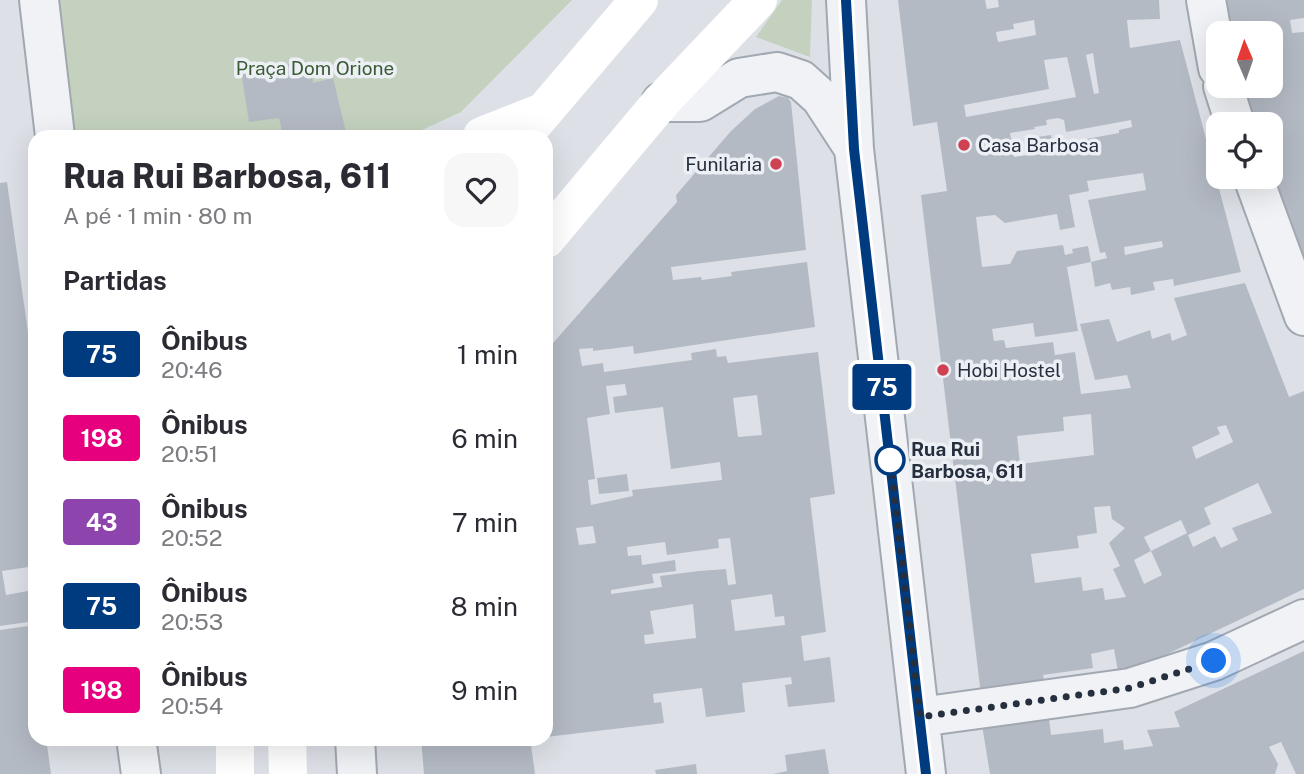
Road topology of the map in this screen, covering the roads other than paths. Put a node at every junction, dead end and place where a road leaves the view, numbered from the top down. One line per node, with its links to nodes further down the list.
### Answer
1 (39, 0): 9 (street)
2 (639, 0): 8 (main road)
3 (758, 0): 7 (main road)
4 (846, 0): 11 (street)
5 (1206, 0): 6 (street)
6 (1210, 21)
7 (661, 102): 11 (street); 13 (main road)
8 (533, 124): 10 (main road)
9 (54, 130)
10 (508, 130)
11 (854, 149): 16 (street)
12 (1257, 189): 14 (street)
13 (553, 231)
14 (1304, 316)
15 (1304, 619): 16 (street)
16 (920, 717): 25 (street)
17 (137, 746): 21 (street)
18 (235, 746): 22 (main road)
19 (287, 746): 23 (main road)
20 (355, 746): 24 (street)
21 (141, 774)
22 (235, 774)
23 (288, 774)
24 (357, 774)
25 (926, 774)

